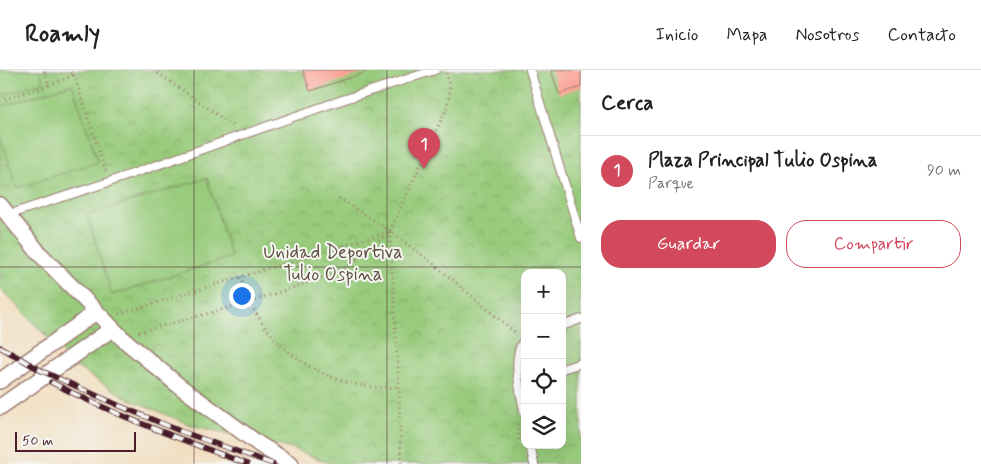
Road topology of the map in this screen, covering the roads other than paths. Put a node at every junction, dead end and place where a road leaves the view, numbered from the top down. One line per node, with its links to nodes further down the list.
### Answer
1 (435, 70): 3 (lane)
2 (530, 70): 4 (lane)
3 (3, 210): 5 (street)
4 (581, 238)
5 (96, 312): 7 (street); 13 (street)
6 (581, 319): 8 (lane)
7 (113, 322): 14 (street); 16 (street)
8 (566, 325)
9 (521, 346): 12 (lane)
10 (581, 363): 11 (lane)
11 (566, 368)
12 (521, 379)
13 (0, 381)
14 (0, 407)
15 (531, 449): 17 (lane)
16 (291, 464)
17 (534, 464)

